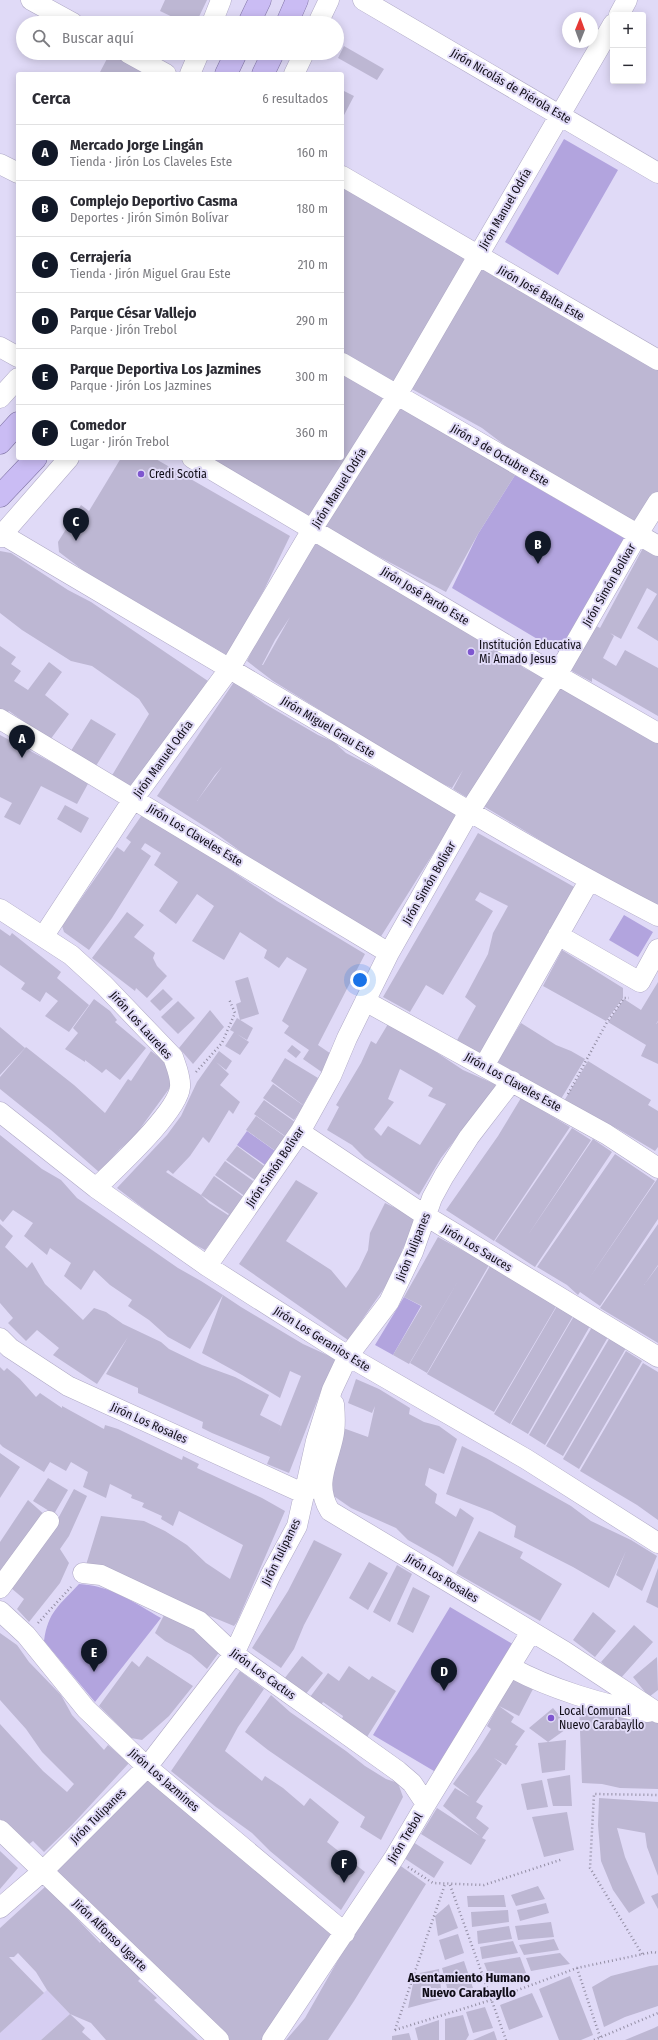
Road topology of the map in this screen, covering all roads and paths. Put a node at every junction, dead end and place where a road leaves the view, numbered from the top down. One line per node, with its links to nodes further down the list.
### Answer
1 (31, 0): 9 (street)
2 (221, 0): 10 (street)
3 (260, 0): 11 (highway)
4 (297, 0): 12 (highway)
5 (329, 0): 13 (street)
6 (363, 0): 25 (street, Jirón Nicolás de Piérola Este)
7 (627, 0): 8 (street)
8 (620, 12)
9 (60, 16)
10 (215, 16)
11 (252, 16)
12 (290, 16)
13 (321, 16)
14 (610, 29): 25 (street, Jirón Manuel Odría)
15 (141, 60): 20 (street)
16 (196, 60): 21 (street)
17 (233, 60): 22 (highway)
18 (270, 60): 23 (highway)
19 (301, 60): 24 (street)
20 (162, 72)
21 (191, 72)
22 (227, 72)
23 (265, 72)
24 (295, 72)
25 (560, 115): 28 (street, Jirón Nicolás de Piérola Este); 30 (street, Jirón Manuel Odría)
26 (0, 164): 27 (street)
27 (16, 172)
28 (658, 173)
29 (344, 177): 30 (street, Jirón José Balta Este)
30 (477, 256): 33 (street, Jirón José Balta Este); 36 (street, Jirón Manuel Odría)
31 (0, 347): 32 (street)
32 (16, 356)
33 (658, 360)
34 (344, 364): 36 (street, Jirón 3 de Octubre Este)
35 (16, 380): 37 (street)
36 (397, 395): 45 (street, Jirón Manuel Odría); 46 (street, Jirón 3 de Octubre Este)
37 (0, 398)
38 (16, 425): 39 (highway)
39 (0, 443)
40 (34, 460): 43 (highway)
41 (67, 460): 47 (street)
42 (195, 460): 45 (street, Jirón José Pardo Este)
43 (0, 496)
44 (658, 502): 46 (street, Jirón Simón Bolívar)
45 (313, 528): 49 (street, Jirón Manuel Odría); 50 (street, Jirón José Pardo Este)
46 (638, 534): 48 (street, Jirón 3 de Octubre Este); 50 (street, Jirón Simón Bolívar)
47 (1, 535): 49 (street, Jirón Miguel Grau Este)
48 (658, 546)
49 (230, 668): 53 (street, Jirón Manuel Odría); 54 (street, Jirón Miguel Grau Este)
50 (557, 675): 52 (street, Jirón José Pardo Este); 54 (street, Jirón Simón Bolívar)
51 (0, 719): 53 (street, Jirón Los Claveles Este)
52 (658, 733)
53 (134, 798): 59 (street, Jirón Manuel Odría); 61 (street, Jirón Los Claveles Este)
54 (469, 812): 55 (street, Jirón Miguel Grau Este); 61 (street, Jirón Simón Bolívar)
55 (589, 881): 57 (street, Jirón Miguel Grau Este); 58 (street)
56 (0, 909): 59 (street, Jirón Los Laureles)
57 (658, 916)
58 (558, 935): 60 (street); 65 (street)
59 (43, 937): 66 (street, Jirón Los Laureles)
60 (658, 949)
61 (389, 953): 64 (street, Jirón Simón Bolívar)
62 (636, 997): 68 (path)
63 (229, 999): 66 (path)
64 (365, 1001): 65 (street, Jirón Los Claveles Este); 70 (street, Jirón Simón Bolívar)
65 (484, 1066): 67 (street, Jirón Los Claveles Este)
66 (180, 1081): 72 (street)
67 (512, 1081): 68 (street, Jirón Los Claveles Este); 73 (street, Jirón Tulipanes)
68 (560, 1108): 71 (street, Jirón Los Claveles Este)
69 (0, 1112): 72 (street, Jirón Los Geranios Este)
70 (300, 1132): 73 (street, Jirón Los Sauces); 74 (street, Jirón Simón Bolívar)
71 (658, 1168)
72 (96, 1188): 74 (street, Jirón Los Geranios Este)
73 (426, 1216): 76 (street, Jirón Tulipanes); 77 (street, Jirón Los Sauces)
74 (207, 1266): 76 (street, Jirón Los Geranios Este)
75 (0, 1338): 79 (street, Jirón Los Rosales)
76 (348, 1356): 78 (street, Jirón Tulipanes); 81 (street, Jirón Los Geranios Este)
77 (658, 1357)
78 (332, 1390): 79 (street, Jirón Tulipanes); 85 (street, Jirón Los Rosales)
79 (305, 1494): 87 (street, Jirón Tulipanes)
80 (49, 1521): 83 (street)
81 (658, 1543)
82 (83, 1573): 86 (path); 87 (street, Jirón Los Cactus)
83 (0, 1588)
84 (0, 1611): 86 (street, Jirón Los Jazmines)
85 (531, 1632): 88 (street, Jirón Trebol); 89 (street, Jirón Los Rosales)
86 (26, 1635): 90 (street, Jirón Los Jazmines)
87 (234, 1654): 90 (street, Jirón Tulipanes); 92 (street, Jirón Los Cactus)
88 (510, 1667): 89 (street); 92 (street, Jirón Trebol)
89 (658, 1713)
90 (147, 1767): 96 (street, Jirón Tulipanes); 100 (street, Jirón Los Jazmines)
91 (658, 1795): 101 (path)
92 (426, 1804): 94 (street, Jirón Trebol)
93 (0, 1830): 96 (street, Jirón Alfonso Ugarte)
94 (394, 1858): 97 (path); 100 (street, Jirón Trebol)
95 (563, 1859): 98 (path)
96 (43, 1871): 99 (street, Jirón Tulipanes); 107 (street, Jirón Alfonso Ugarte)
97 (445, 1884): 98 (path); 104 (path)
98 (450, 1885): 104 (path)
99 (0, 1908)
100 (344, 1933): 108 (street, Jirón Trebol)
101 (642, 1954): 102 (path); 103 (path)
102 (658, 1954)
103 (576, 1968): 104 (path); 106 (path)
104 (491, 2000): 109 (path)
105 (658, 2013): 106 (path)
106 (600, 2039): 110 (path)
107 (219, 2040)
108 (272, 2040)
109 (506, 2040)
110 (594, 2040)

